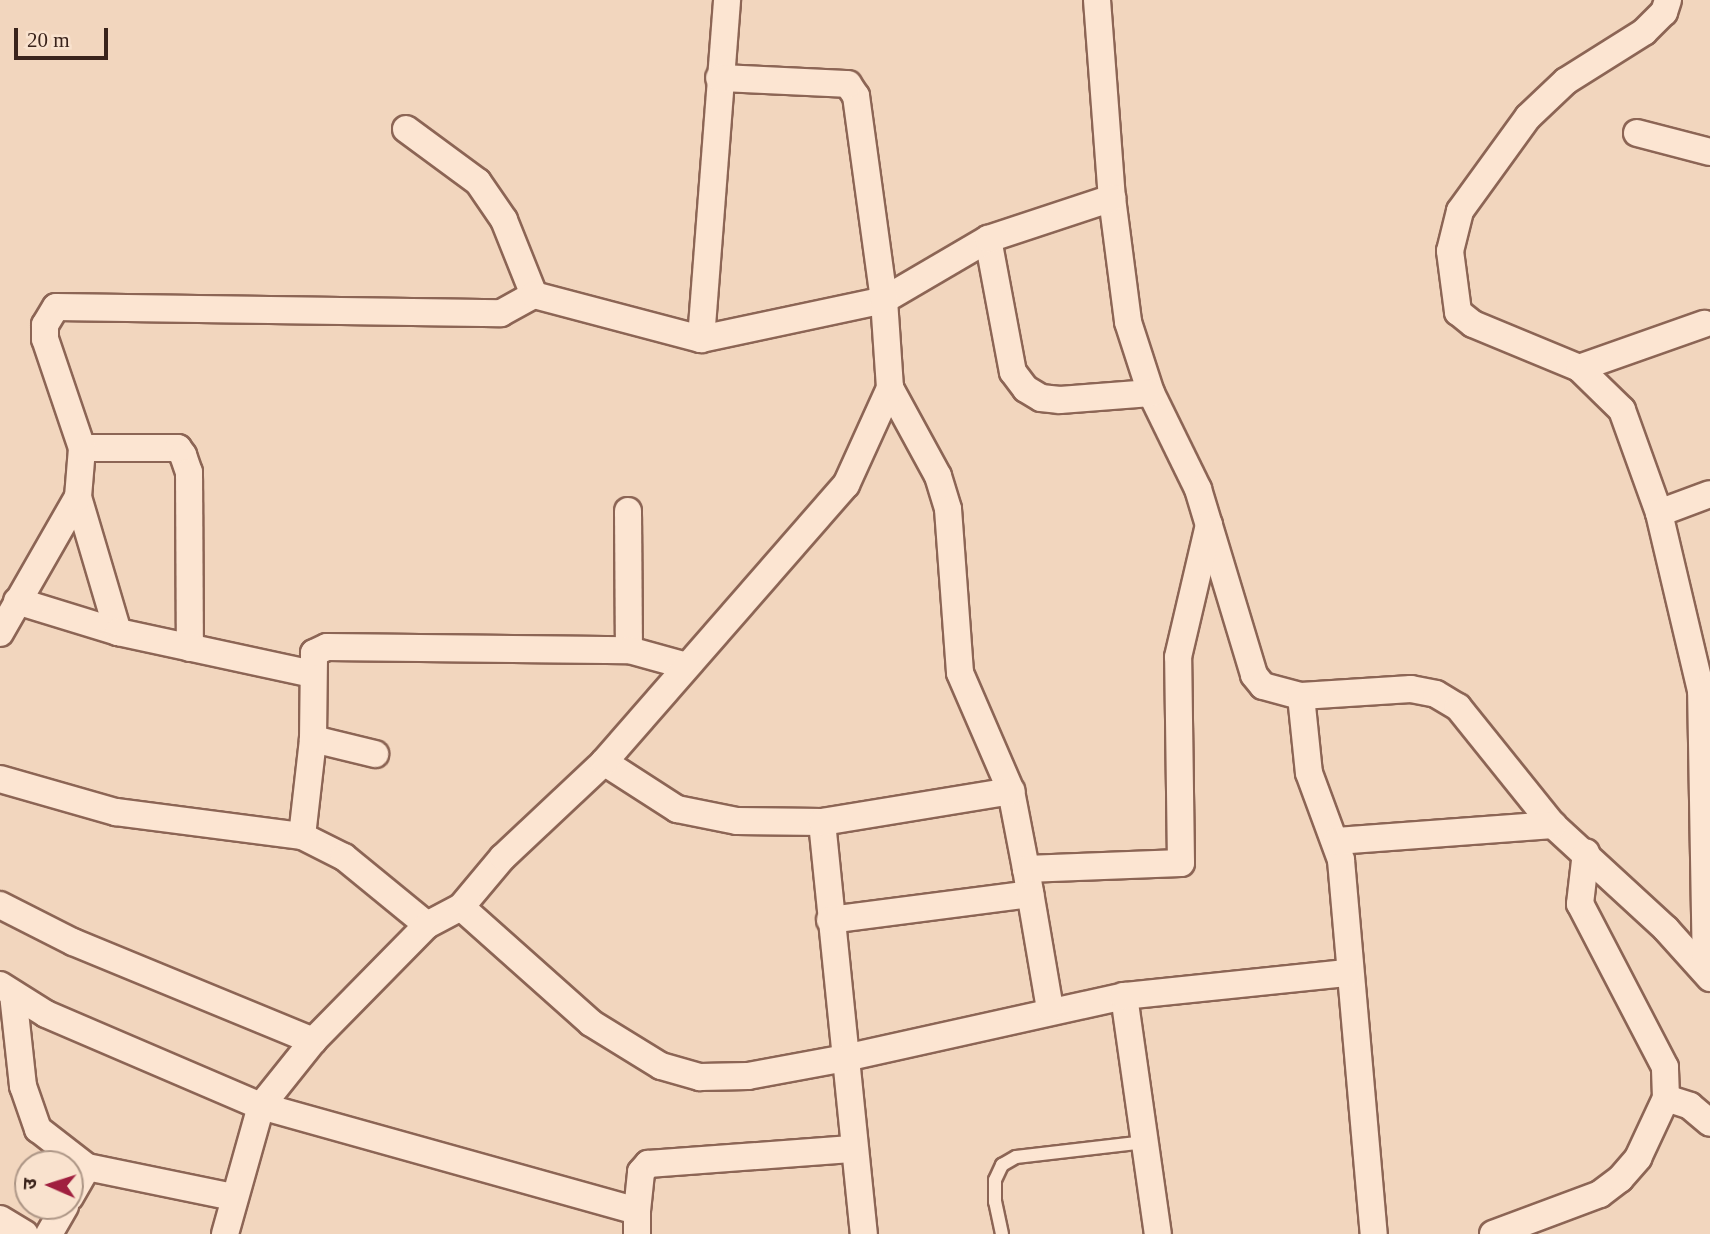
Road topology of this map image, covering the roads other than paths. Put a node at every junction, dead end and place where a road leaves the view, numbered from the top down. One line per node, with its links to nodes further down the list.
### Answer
1 (727, 0): 4 (street)
2 (1097, 0): 8 (street)
3 (1668, 0): 14 (street)
4 (719, 78): 11 (street); 13 (street)
5 (406, 129): 10 (street)
6 (1636, 133): 7 (street)
7 (1710, 152)
8 (1112, 198): 9 (street); 16 (street)
9 (988, 239): 11 (street); 16 (street)
10 (534, 295): 13 (street); 17 (street)
11 (884, 300): 13 (street); 15 (street)
12 (1704, 324): 14 (street)
13 (701, 339)
14 (1579, 368): 21 (street)
15 (890, 388): 28 (street); 36 (street)
16 (1151, 393): 22 (street)
17 (82, 448): 19 (street); 26 (street)
18 (1710, 494): 21 (street)
19 (78, 497): 23 (street); 24 (street)
20 (628, 511): 27 (street)
21 (1659, 513): 30 (street)
22 (1210, 522): 31 (street); 42 (street)
23 (17, 601): 24 (street); 25 (street)
24 (118, 632): 26 (street)
25 (0, 633)
26 (190, 648): 29 (street)
27 (629, 650): 28 (street); 29 (street)
28 (687, 666): 34 (street)
29 (313, 674): 32 (street)
30 (1705, 695): 48 (street)
31 (1301, 696): 38 (street); 40 (street)
32 (313, 739): 33 (street); 39 (street)
33 (375, 754)
34 (604, 762): 37 (street); 44 (street)
35 (0, 779): 39 (street)
36 (1011, 790): 37 (street); 42 (street)
37 (822, 822): 45 (street)
38 (1553, 825): 40 (street); 41 (street)
39 (302, 836): 46 (street)
40 (1336, 841): 47 (street)
41 (1586, 852): 48 (street); 54 (street)
42 (1028, 882): 45 (street); 51 (street)
43 (0, 905): 52 (street)
44 (461, 907): 46 (street); 53 (street)
45 (830, 920): 53 (street)
46 (426, 925): 52 (street)
47 (1348, 974): 50 (street); 69 (street)
48 (1708, 975)
49 (7, 989): 55 (street); 59 (street)
50 (1124, 996): 51 (street); 57 (street)
51 (1050, 1009): 53 (street)
52 (313, 1041): 55 (street)
53 (845, 1058): 58 (street)
54 (1666, 1098): 56 (street); 70 (street)
55 (261, 1106): 61 (street); 63 (street)
56 (1710, 1123)
57 (1145, 1142): 67 (lane); 68 (street)
58 (855, 1149): 63 (street); 66 (street)
59 (87, 1167): 60 (street); 61 (street)
60 (84, 1172)
61 (233, 1197): 64 (street)
62 (0, 1219): 65 (street)
63 (637, 1223)
64 (234, 1232)
65 (25, 1234)
66 (864, 1234)
67 (1002, 1234)
68 (1158, 1234)
69 (1374, 1234)
70 (1493, 1234)

